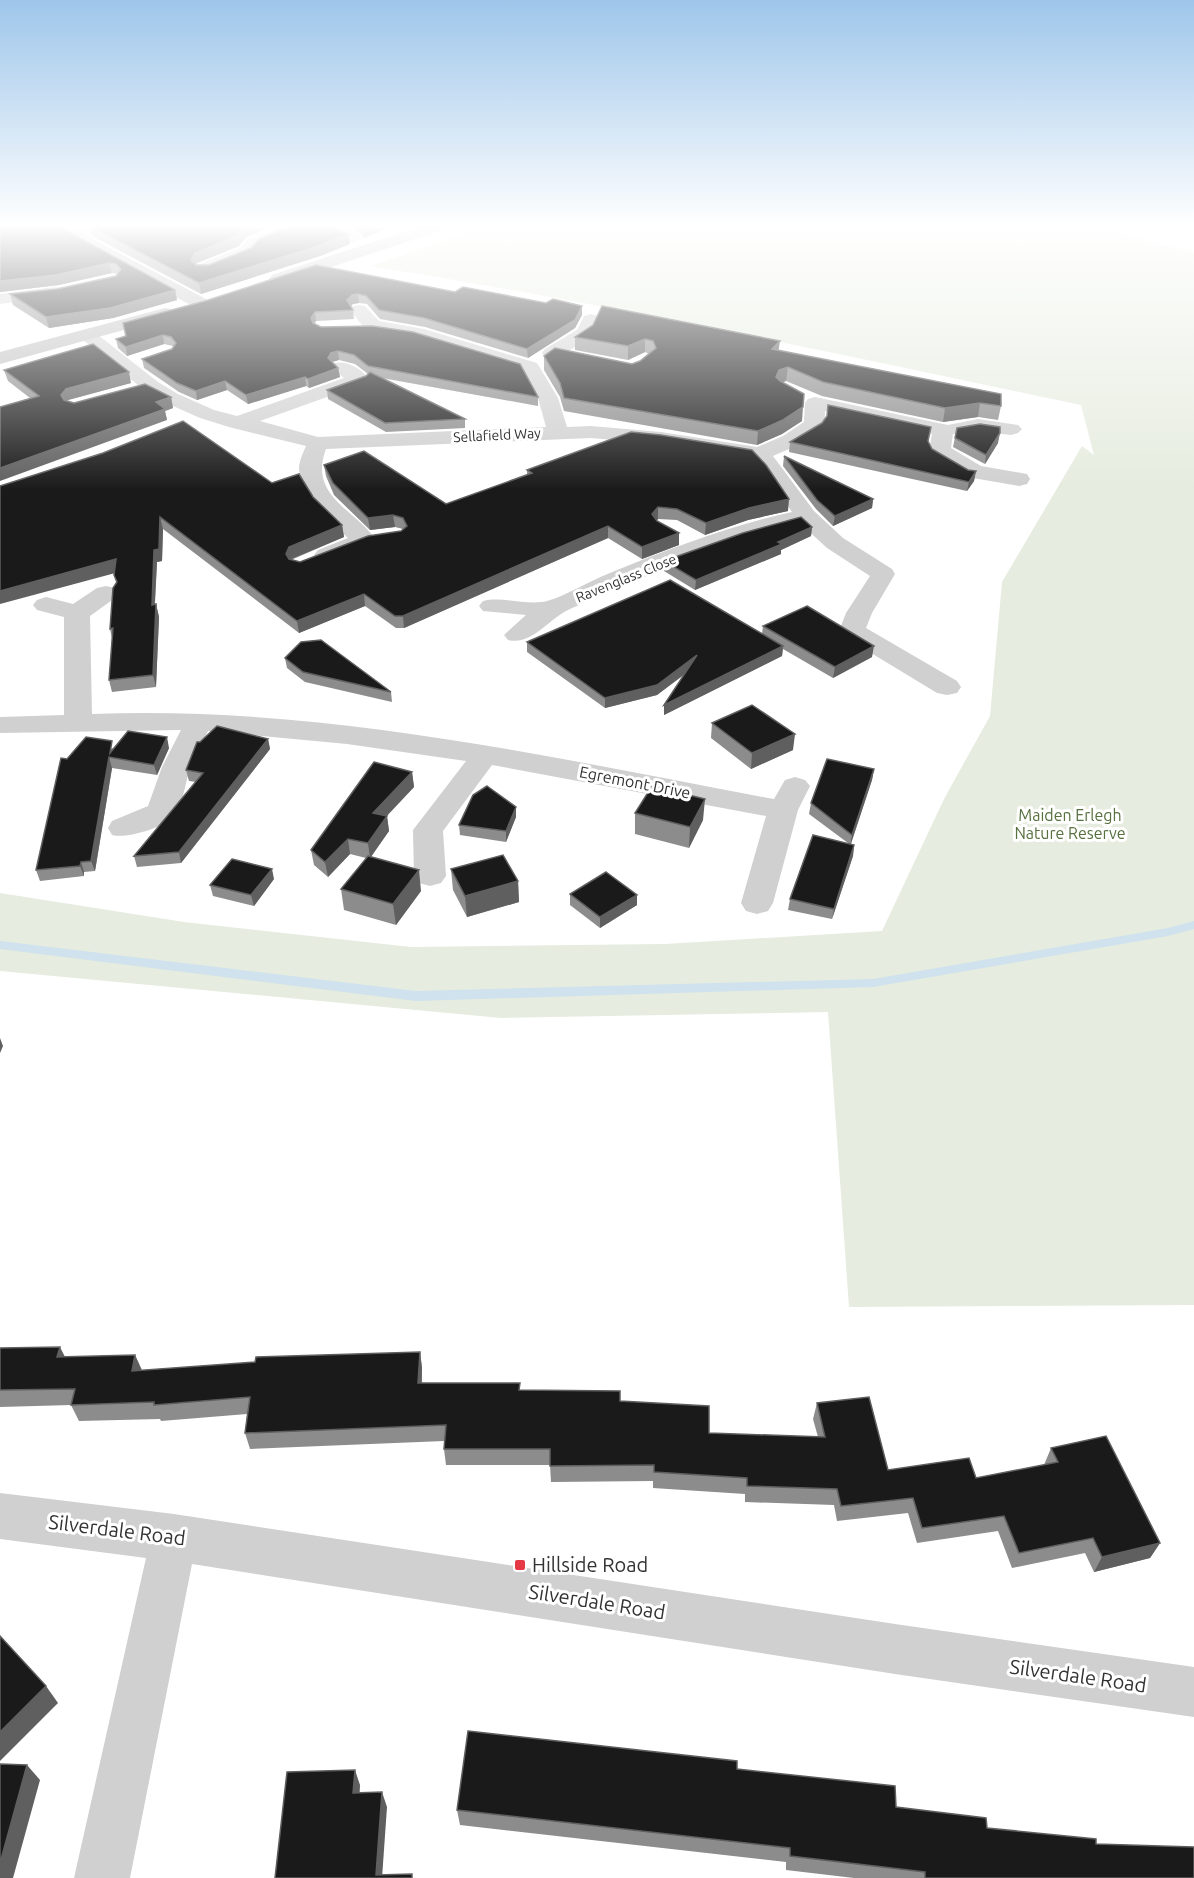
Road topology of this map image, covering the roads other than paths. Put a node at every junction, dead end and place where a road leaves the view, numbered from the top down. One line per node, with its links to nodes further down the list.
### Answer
1 (157, 315): 4 (street)
2 (356, 318): 9 (street)
3 (591, 320): 5 (street)
4 (86, 335): 6 (street); 10 (street, Sellafield Way)
5 (552, 353): 7 (street); 9 (street)
6 (0, 358)
7 (574, 358)
8 (341, 367): 12 (street)
9 (530, 367): 15 (street)
10 (207, 414): 11 (street); 12 (street, Sellafield Way)
11 (185, 423)
12 (236, 423): 16 (street, Sellafield Way)
13 (1011, 429): 14 (street)
14 (943, 430): 17 (street); 18 (street)
15 (558, 433): 16 (street, Sellafield Way); 17 (street, Sellafield Way)
16 (318, 443): 22 (street)
17 (759, 454): 19 (street)
18 (1019, 479)
19 (806, 516): 21 (street, Ravenglass Close); 29 (street)
20 (675, 531): 21 (street, Ravenglass Close)
21 (704, 546): 26 (street, Ravenglass Close)
22 (302, 565)
23 (106, 593): 27 (street)
24 (46, 605): 27 (street)
25 (492, 606): 26 (street, Ravenglass Close)
26 (549, 609): 28 (street, Ravenglass Close)
27 (77, 613): 30 (street)
28 (517, 635)
29 (947, 687)
30 (78, 721): 31 (street, Egremont Drive); 32 (street, Egremont Drive)
31 (199, 722): 33 (street, Egremont Drive); 34 (street)
32 (0, 725)
33 (486, 754): 35 (street); 36 (street, Egremont Drive)
34 (123, 828)
35 (430, 876)
36 (757, 903)
37 (0, 1516): 38 (street, Silverdale Road)
38 (174, 1537): 39 (street, Silverdale Road); 40 (street)
39 (1194, 1692)
40 (102, 1878)

